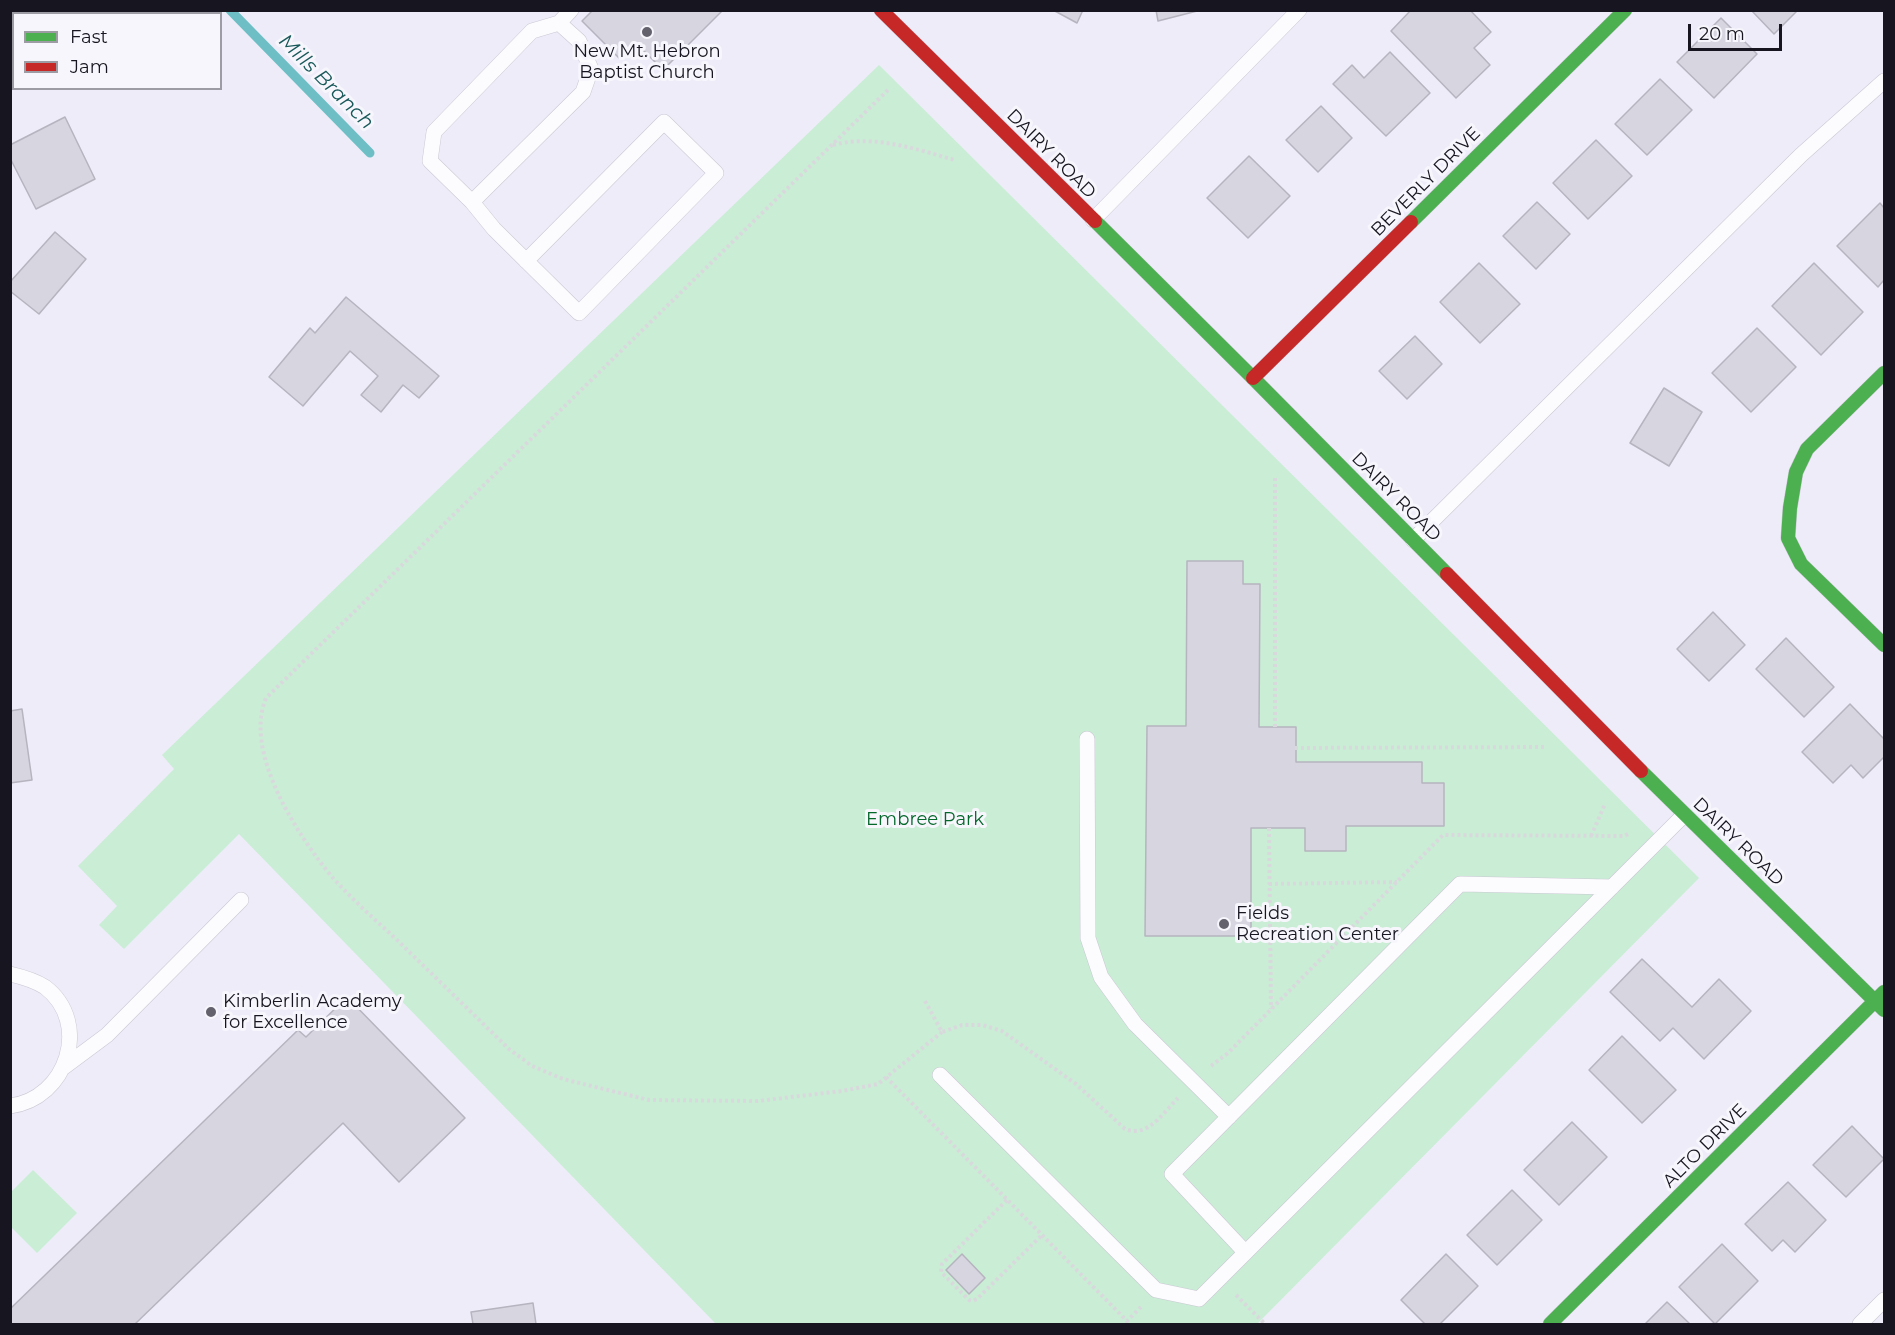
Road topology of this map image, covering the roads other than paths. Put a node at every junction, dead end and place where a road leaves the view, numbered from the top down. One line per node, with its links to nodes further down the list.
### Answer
1 (571, 10): 5 (lane)
2 (881, 10): 8 (street, DAIRY ROAD)
3 (1299, 10): 8 (lane)
4 (1625, 10): 11 (street, BEVERLY DRIVE)
5 (559, 23): 7 (lane); 7 (lane)
6 (1884, 81): 12 (lane)
7 (472, 202): 9 (lane)
8 (1093, 220): 11 (street, DAIRY ROAD)
9 (526, 261): 9 (lane)
10 (1884, 373): 13 (street)
11 (1253, 378): 12 (street, DAIRY ROAD)
12 (1413, 540): 15 (street, DAIRY ROAD)
13 (1884, 645)
14 (1087, 740): 23 (lane)
15 (1684, 814): 16 (lane); 19 (street, DAIRY ROAD)
16 (1612, 887): 23 (lane); 24 (lane)
17 (241, 900): 20 (lane)
18 (10, 974): 20 (lane)
19 (1881, 1001): 26 (street, ALTO DRIVE)
20 (64, 1067): 22 (lane)
21 (940, 1075): 24 (lane)
22 (10, 1106)
23 (1229, 1117): 24 (lane)
24 (1245, 1252)
25 (1884, 1300): 27 (lane)
26 (1550, 1324)
27 (1860, 1324)

